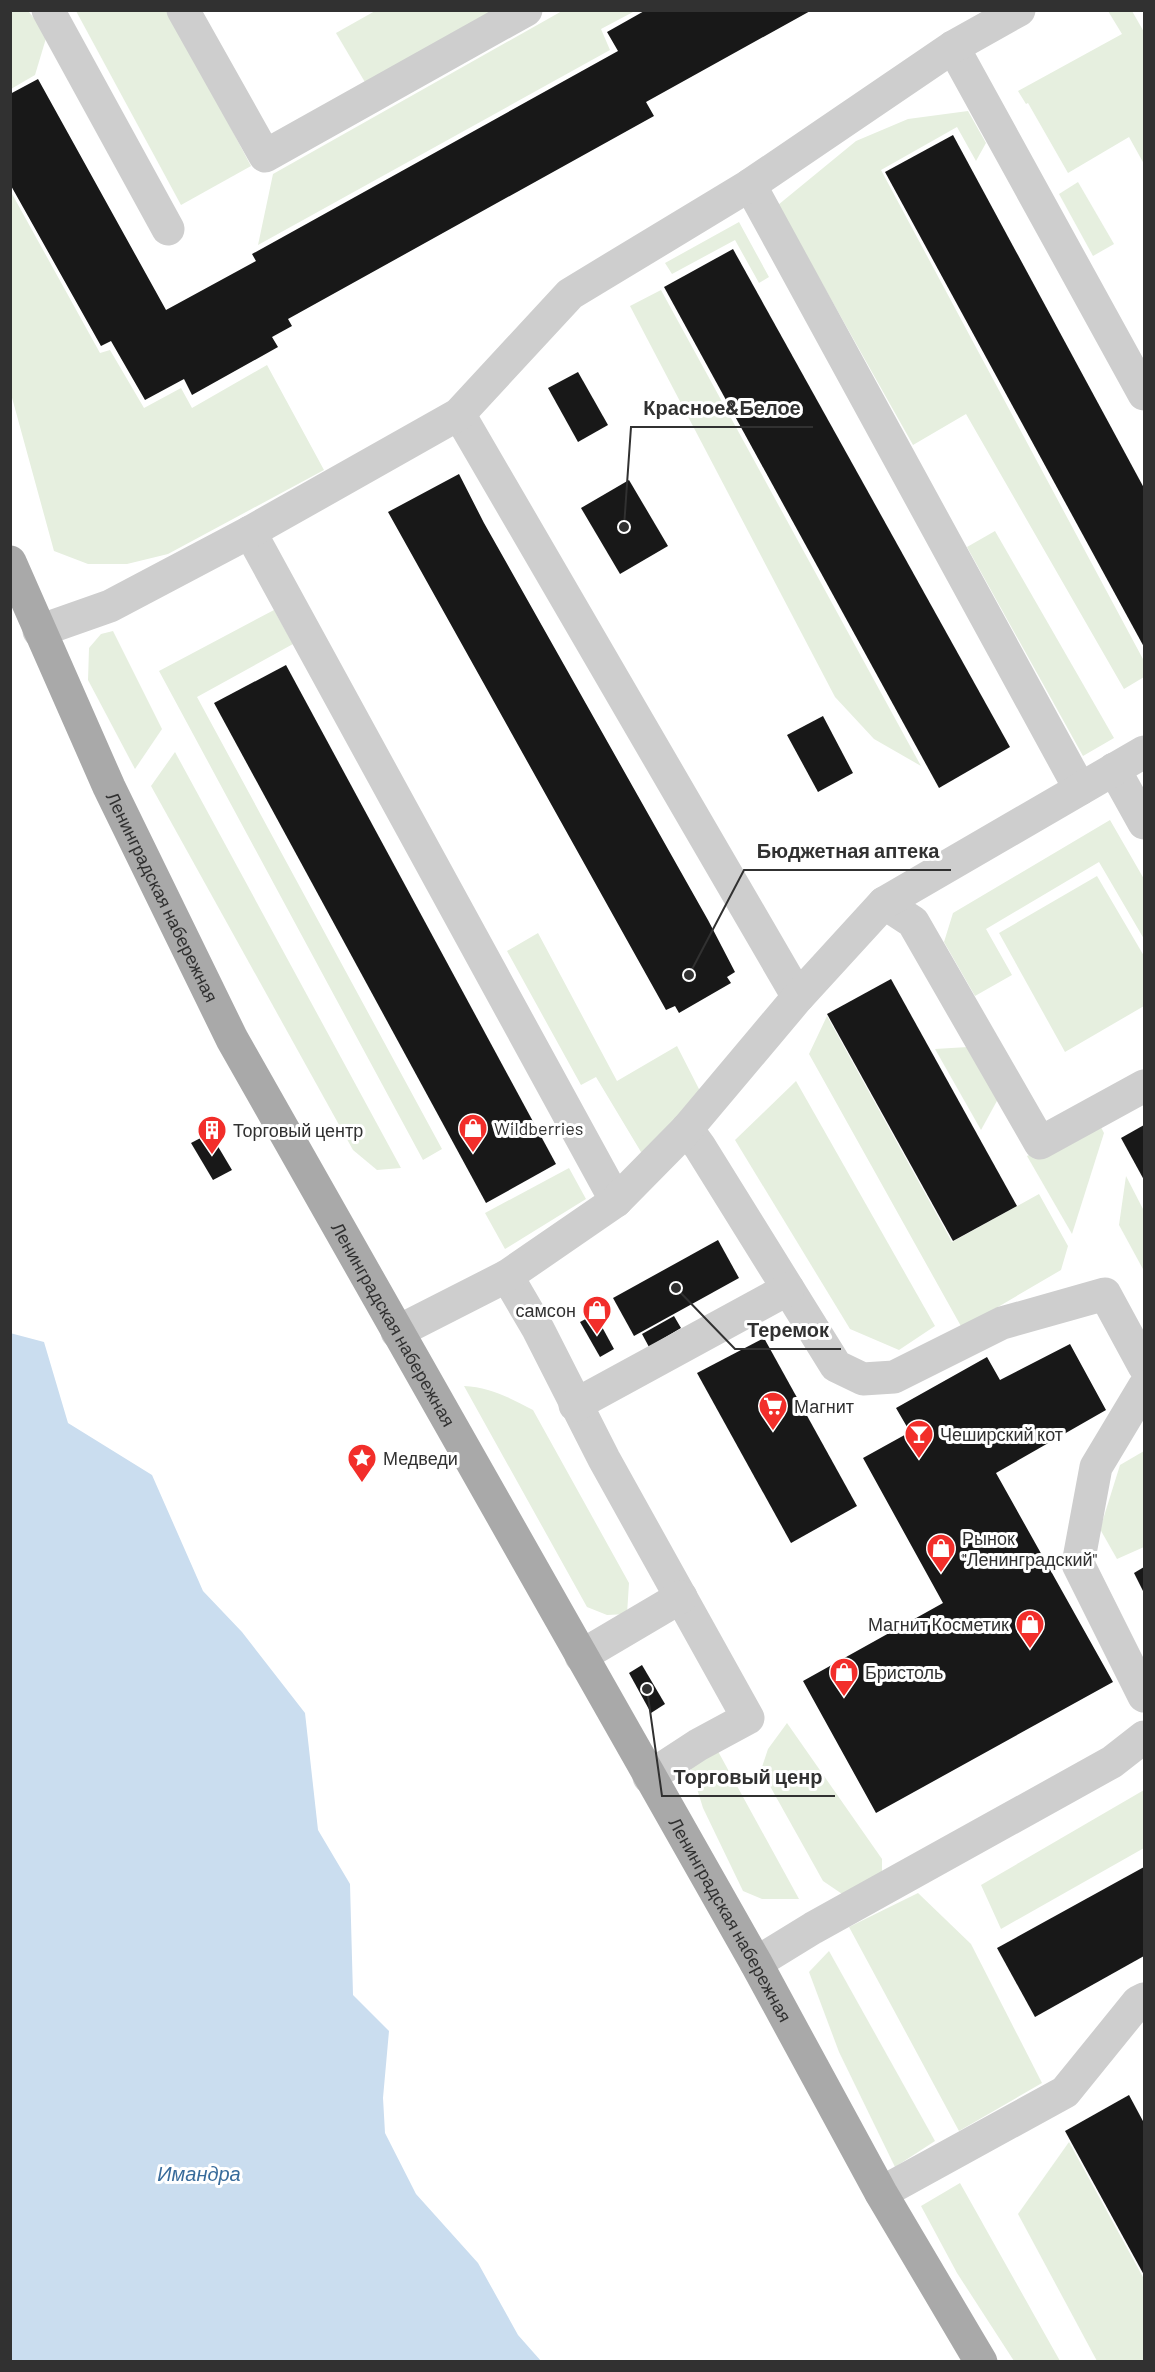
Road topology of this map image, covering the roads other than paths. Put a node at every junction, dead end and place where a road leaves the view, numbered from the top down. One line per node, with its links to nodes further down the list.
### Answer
1 (48, 10): 7 (lane)
2 (183, 10): 3 (lane)
3 (526, 10)
4 (1019, 10): 5 (lane)
5 (953, 47): 6 (lane); 8 (lane)
6 (750, 185): 9 (lane); 15 (lane)
7 (168, 229)
8 (1144, 394)
9 (459, 414): 10 (lane); 18 (lane)
10 (250, 532): 12 (lane); 21 (lane)
11 (10, 562): 12 (main road, Ленинградская набережная)
12 (39, 631): 24 (main road, Ленинградская набережная)
13 (1144, 752): 14 (lane)
14 (1114, 769): 15 (lane); 16 (lane)
15 (1080, 789): 17 (lane)
16 (1144, 823)
17 (884, 903): 18 (lane); 19 (lane)
18 (798, 997): 20 (lane)
19 (1144, 1086)
20 (687, 1129): 21 (lane); 23 (lane)
21 (616, 1201): 22 (lane)
22 (507, 1276): 24 (lane); 27 (lane)
23 (788, 1289): 25 (lane); 27 (lane)
24 (397, 1332): 29 (main road, Ленинградская набережная)
25 (1144, 1366)
26 (1144, 1387): 30 (lane)
27 (575, 1405): 28 (lane)
28 (681, 1597): 29 (lane); 32 (lane)
29 (580, 1656): 32 (main road, Ленинградская набережная)
30 (1144, 1696)
31 (1144, 1737): 33 (lane)
32 (649, 1777): 33 (main road, Ленинградская набережная)
33 (756, 1963): 35 (main road, Ленинградская набережная)
34 (1142, 2005): 35 (lane)
35 (882, 2193): 36 (main road, Ленинградская набережная)
36 (981, 2361)

